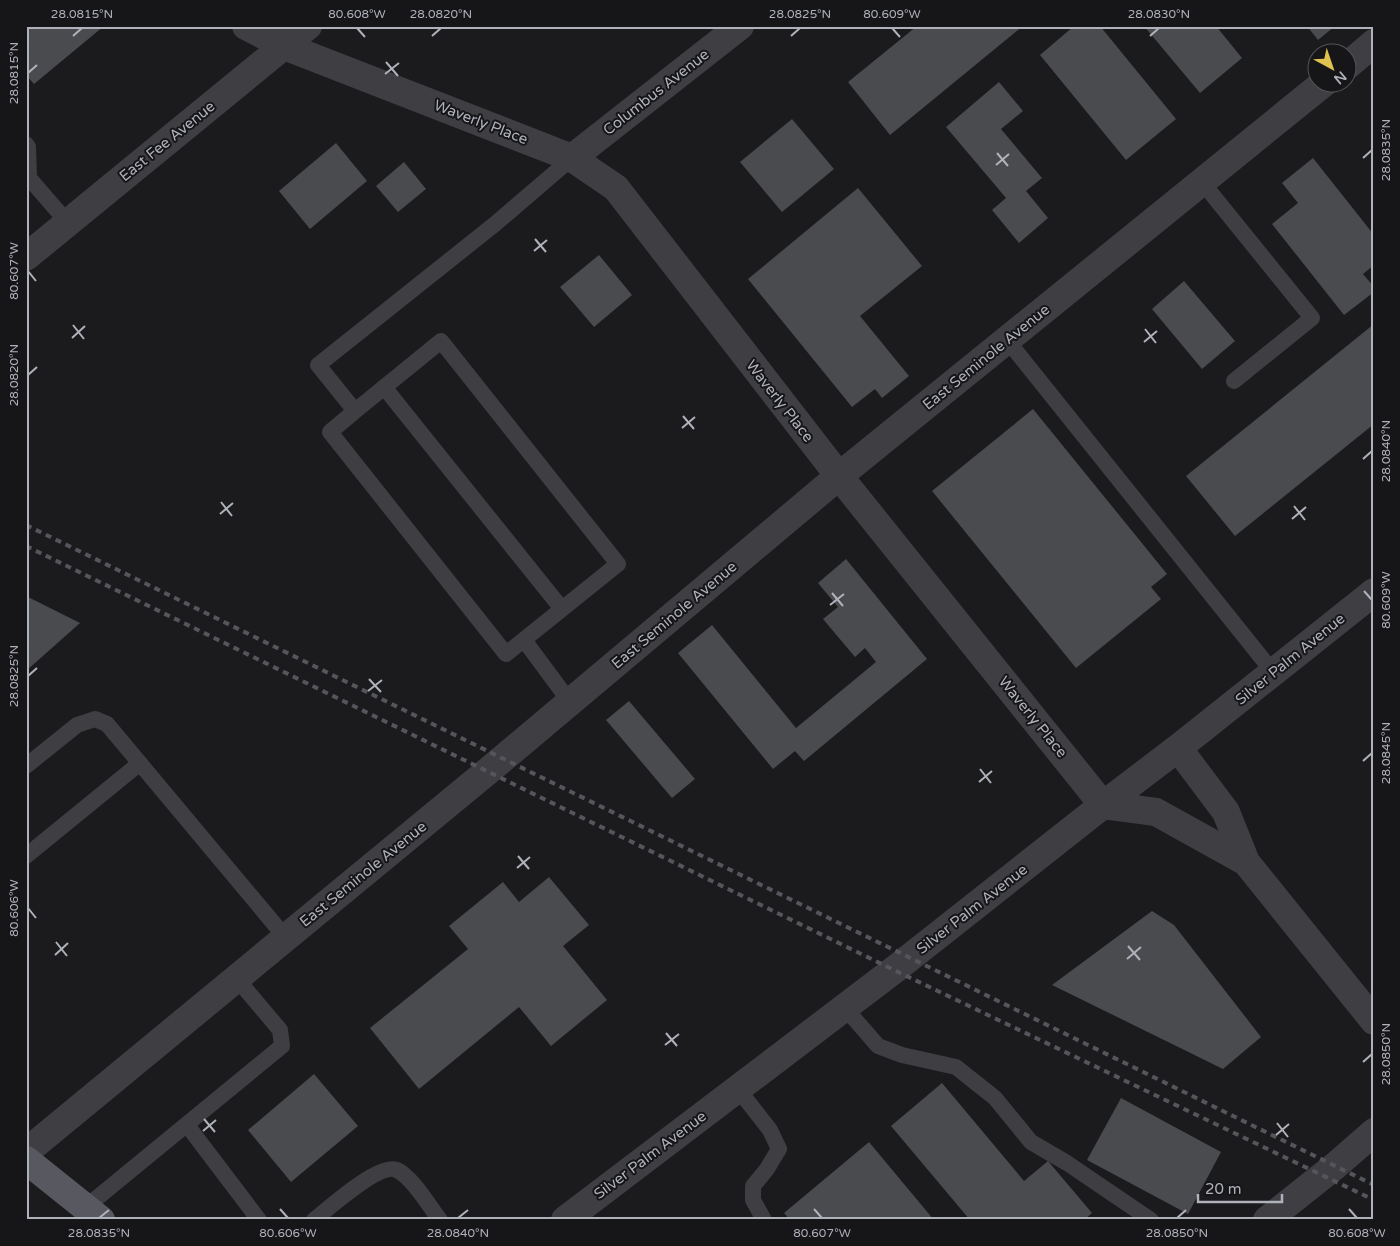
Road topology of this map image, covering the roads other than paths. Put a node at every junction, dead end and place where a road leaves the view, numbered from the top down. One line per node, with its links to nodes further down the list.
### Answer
1 (246, 26): 5 (street, Waverly Place)
2 (308, 26): 5 (street, East Fee Avenue)
3 (740, 26): 9 (street, Columbus Avenue)
4 (1374, 43): 6 (street)
5 (284, 46): 9 (street, Waverly Place); 11 (street, East Fee Avenue)
6 (1358, 56)
7 (1313, 92): 10 (street, East Seminole Avenue)
8 (26, 144): 11 (lane)
9 (572, 158): 16 (lane); 17 (street, Waverly Place)
10 (1202, 182): 13 (street, East Seminole Avenue); 14 (lane)
11 (68, 223): 12 (street, East Fee Avenue)
12 (26, 257)
13 (1007, 340): 17 (street, East Seminole Avenue); 21 (lane)
14 (1234, 381)
15 (384, 387): 16 (lane); 19 (lane); 19 (lane)
16 (355, 411): 20 (lane)
17 (839, 476): 22 (street, East Seminole Avenue); 26 (street, Waverly Place)
18 (1374, 592): 21 (street, Silver Palm Avenue)
19 (562, 609): 20 (lane)
20 (524, 640): 22 (lane)
21 (1273, 672): 23 (street, Silver Palm Avenue)
22 (570, 702): 29 (street, East Seminole Avenue)
23 (1178, 748): 26 (street, Silver Palm Avenue); 28 (street)
24 (140, 763): 25 (lane); 27 (lane); 29 (lane)
25 (26, 766)
26 (1103, 805): 28 (street); 31 (street, Silver Palm Avenue)
27 (26, 856)
28 (1246, 862): 32 (street)
29 (286, 938): 30 (street, East Seminole Avenue)
30 (236, 978): 34 (lane); 36 (street, East Seminole Avenue)
31 (845, 1008): 33 (street, Silver Palm Avenue); 44 (lane)
32 (1374, 1021)
33 (738, 1089): 42 (street, Silver Palm Avenue); 43 (lane)
34 (187, 1125): 38 (lane); 39 (lane)
35 (1374, 1132): 45 (street)
36 (26, 1152)
37 (26, 1160): 38 (main road)
38 (89, 1216)
39 (259, 1220)
40 (314, 1220): 41 (lane)
41 (440, 1220)
42 (565, 1220)
43 (764, 1220)
44 (1150, 1220)
45 (1267, 1220)

